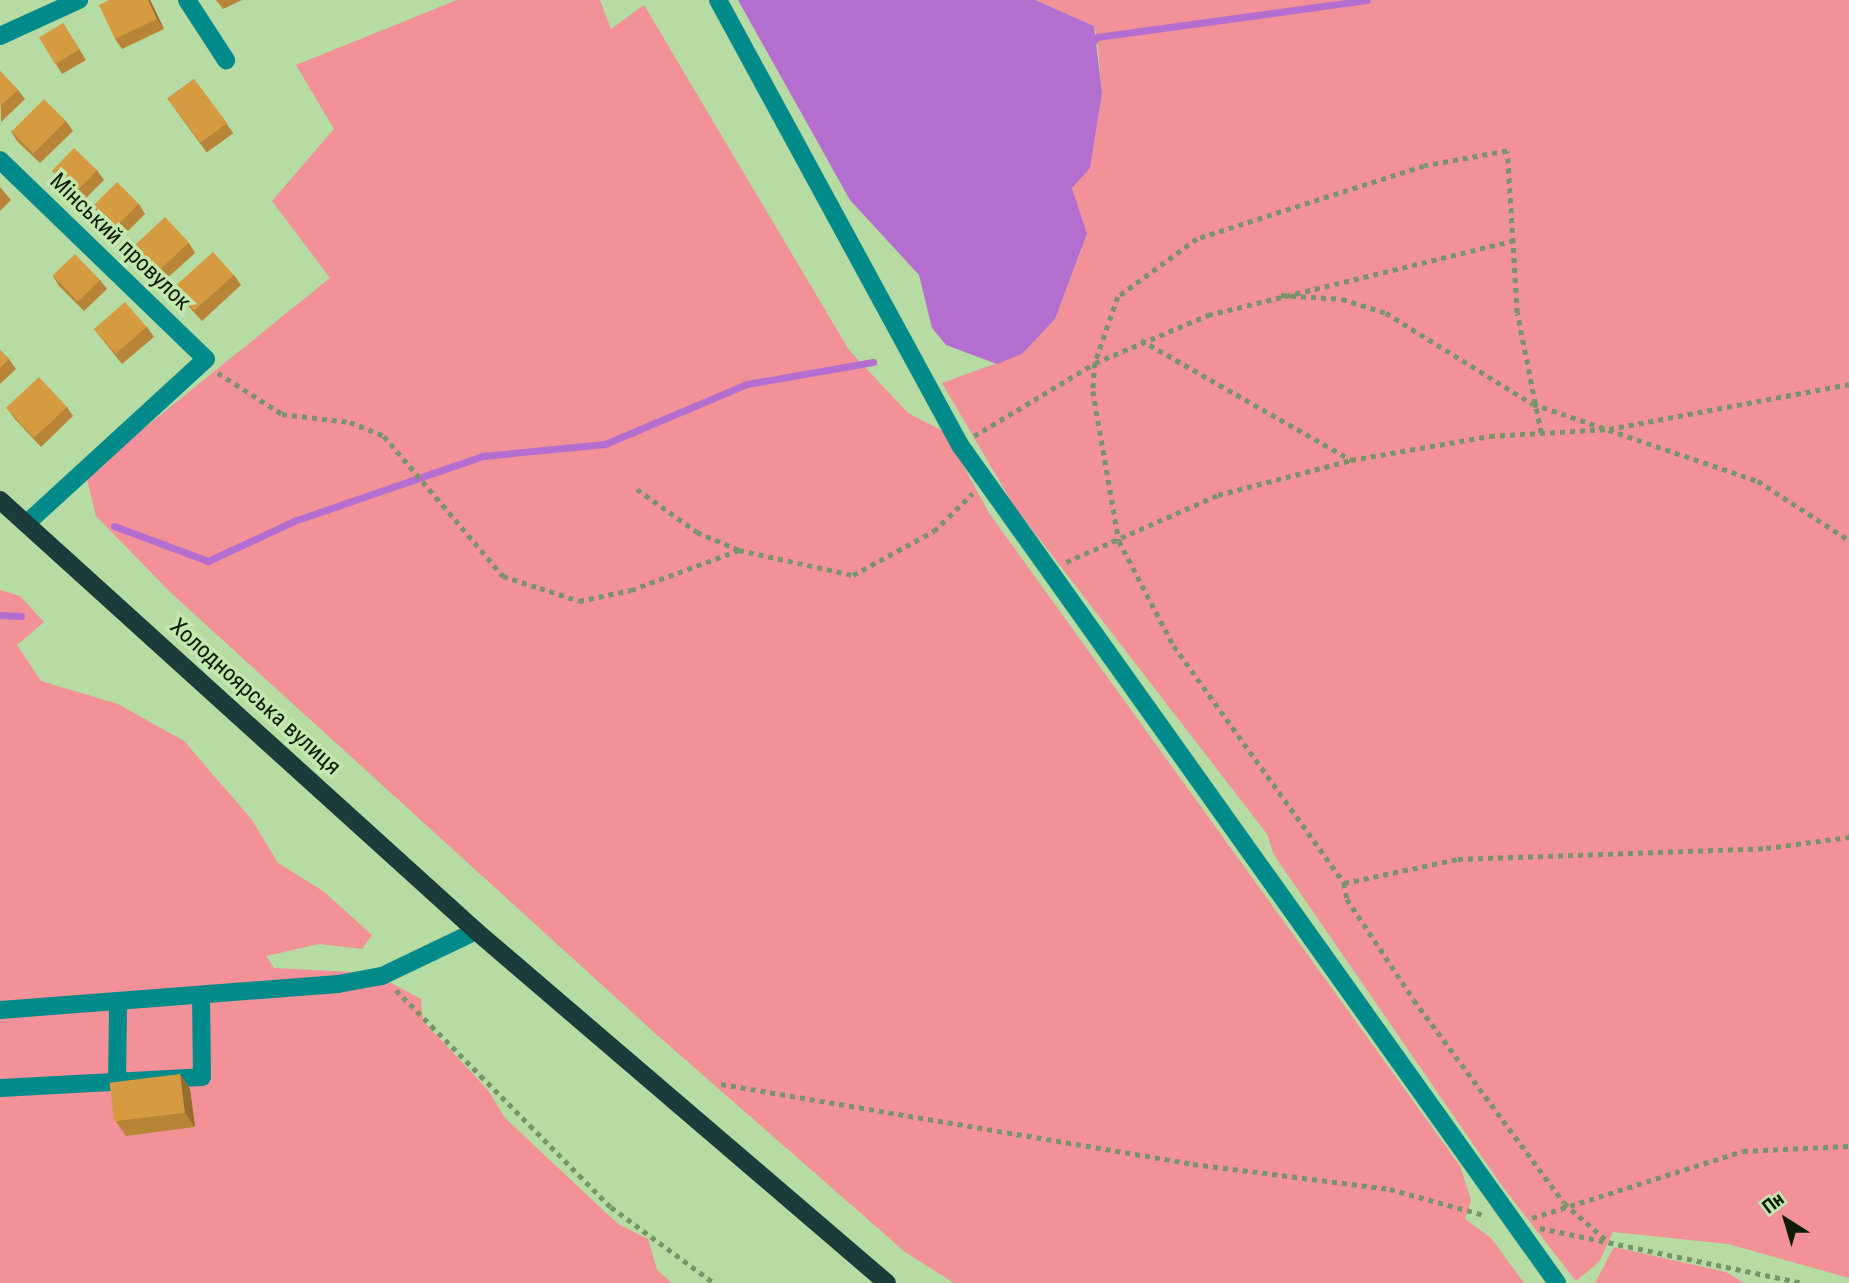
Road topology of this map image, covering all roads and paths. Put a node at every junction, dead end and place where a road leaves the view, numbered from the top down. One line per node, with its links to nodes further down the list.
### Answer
1 (79, 0): 4 (street)
2 (187, 0): 5 (street)
3 (718, 0): 16 (street)
4 (0, 36)
5 (226, 60)
6 (0, 160): 10 (street, Мінський провулок)
7 (1515, 240): 8 (path); 11 (path); 13 (path)
8 (1280, 295): 9 (path); 13 (path)
9 (1141, 340): 11 (path); 17 (path)
10 (206, 359): 21 (street); 24 (path)
11 (1095, 363): 16 (path); 23 (path)
12 (1849, 384): 14 (path)
13 (1533, 404): 14 (path); 15 (path)
14 (1609, 429): 15 (path); 22 (path)
15 (1541, 433): 17 (path)
16 (960, 445): 18 (street)
17 (1351, 460): 23 (path)
18 (981, 473): 24 (path); 25 (street)
19 (637, 489): 24 (path)
20 (0, 499): 21 (main road, Холодноярська вулиця)
21 (27, 523): 28 (main road, Холодноярська вулиця)
22 (1849, 540)
23 (1119, 541): 25 (path); 27 (path)
24 (739, 550)
25 (1050, 571): 38 (street)
26 (1849, 837): 27 (path)
27 (1344, 883): 37 (path)
28 (476, 930): 29 (street); 41 (main road, Холодноярська вулиця)
29 (382, 976): 30 (street); 40 (path)
30 (201, 1000): 31 (street); 33 (street)
31 (118, 1006): 32 (street); 33 (street)
32 (0, 1010)
33 (117, 1081): 35 (street)
34 (721, 1084): 38 (path)
35 (1, 1088)
36 (1849, 1146): 37 (path)
37 (1564, 1203): 38 (path); 39 (path)
38 (1517, 1224): 39 (path); 42 (street)
39 (1605, 1239): 43 (path)
40 (714, 1283)
41 (887, 1283)
42 (1557, 1283)
43 (1803, 1283)

